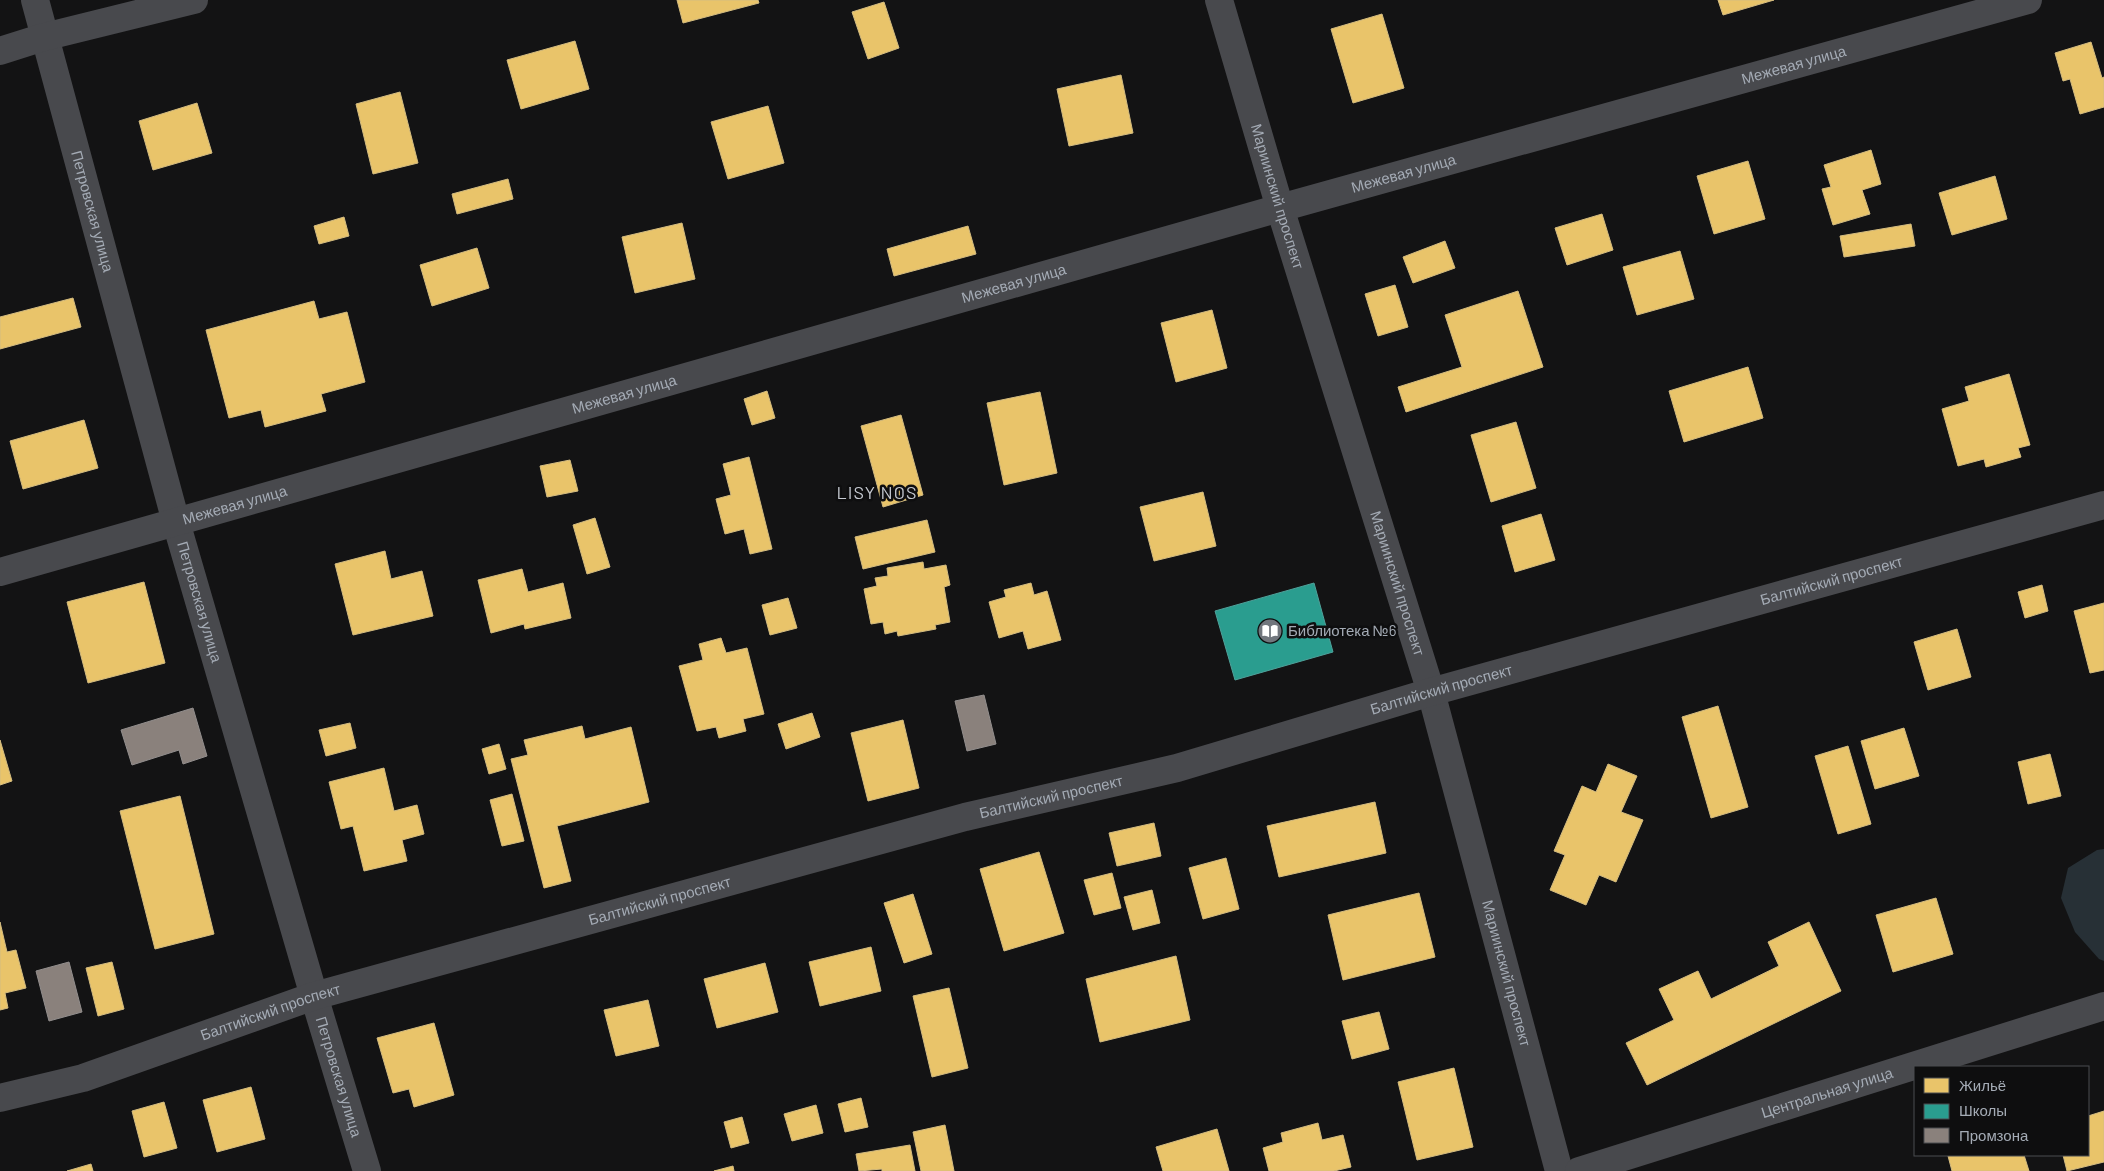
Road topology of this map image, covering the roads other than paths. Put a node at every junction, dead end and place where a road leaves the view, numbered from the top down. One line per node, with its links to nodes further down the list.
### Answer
1 (35, 0): 5 (street, Петровская улица)
2 (194, 0): 5 (street)
3 (1219, 0): 7 (street, Мариинский проспект)
4 (2028, 0): 7 (street, Межевая улица)
5 (44, 37): 6 (street); 9 (street, Петровская улица)
6 (0, 51)
7 (1280, 208): 9 (street, Межевая улица); 11 (street, Мариинский проспект)
8 (2104, 505): 11 (street, Балтийский проспект)
9 (176, 522): 10 (street, Межевая улица); 12 (street, Петровская улица)
10 (0, 572)
11 (1431, 692): 12 (street, Балтийский проспект); 16 (street, Мариинский проспект)
12 (314, 996): 14 (street, Балтийский проспект); 15 (street, Петровская улица)
13 (2104, 1006): 17 (street, Центральная улица)
14 (0, 1098)
15 (367, 1171)
16 (1560, 1171)
17 (1579, 1171)

